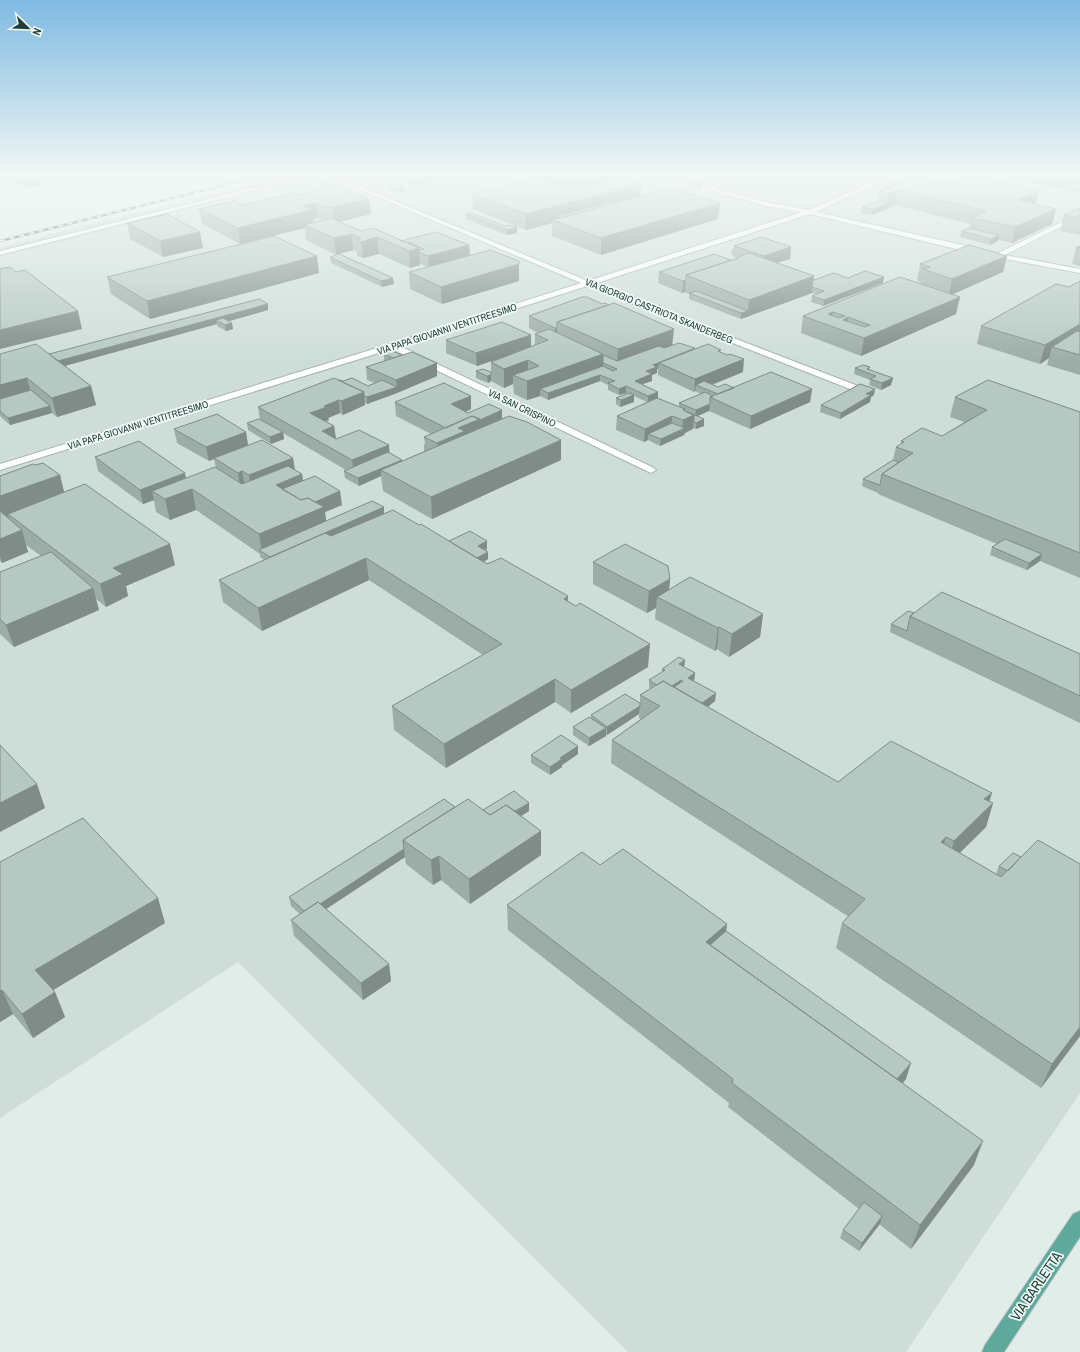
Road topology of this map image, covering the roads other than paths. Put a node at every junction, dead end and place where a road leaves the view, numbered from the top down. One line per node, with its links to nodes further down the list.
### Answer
1 (55, 239): 6 (street)
2 (482, 239): 9 (street, VIA GIORGIO CASTRIOTA SKANDERBEG)
3 (727, 239): 9 (street, VIA PAPA GIOVANNI VENTITREESIMO)
4 (926, 239): 7 (street)
5 (1032, 239): 7 (street)
6 (0, 253)
7 (998, 256): 8 (street)
8 (1080, 271)
9 (589, 284): 10 (street, VIA PAPA GIOVANNI VENTITREESIMO); 11 (street, VIA GIORGIO CASTRIOTA SKANDERBEG)
10 (393, 346): 12 (street, VIA PAPA GIOVANNI VENTITREESIMO); 13 (street, VIA SAN CRISPINO)
11 (855, 388)
12 (0, 467)
13 (651, 470)
14 (1080, 1220): 15 (main road, VIA BARLETTA)
15 (992, 1352)

